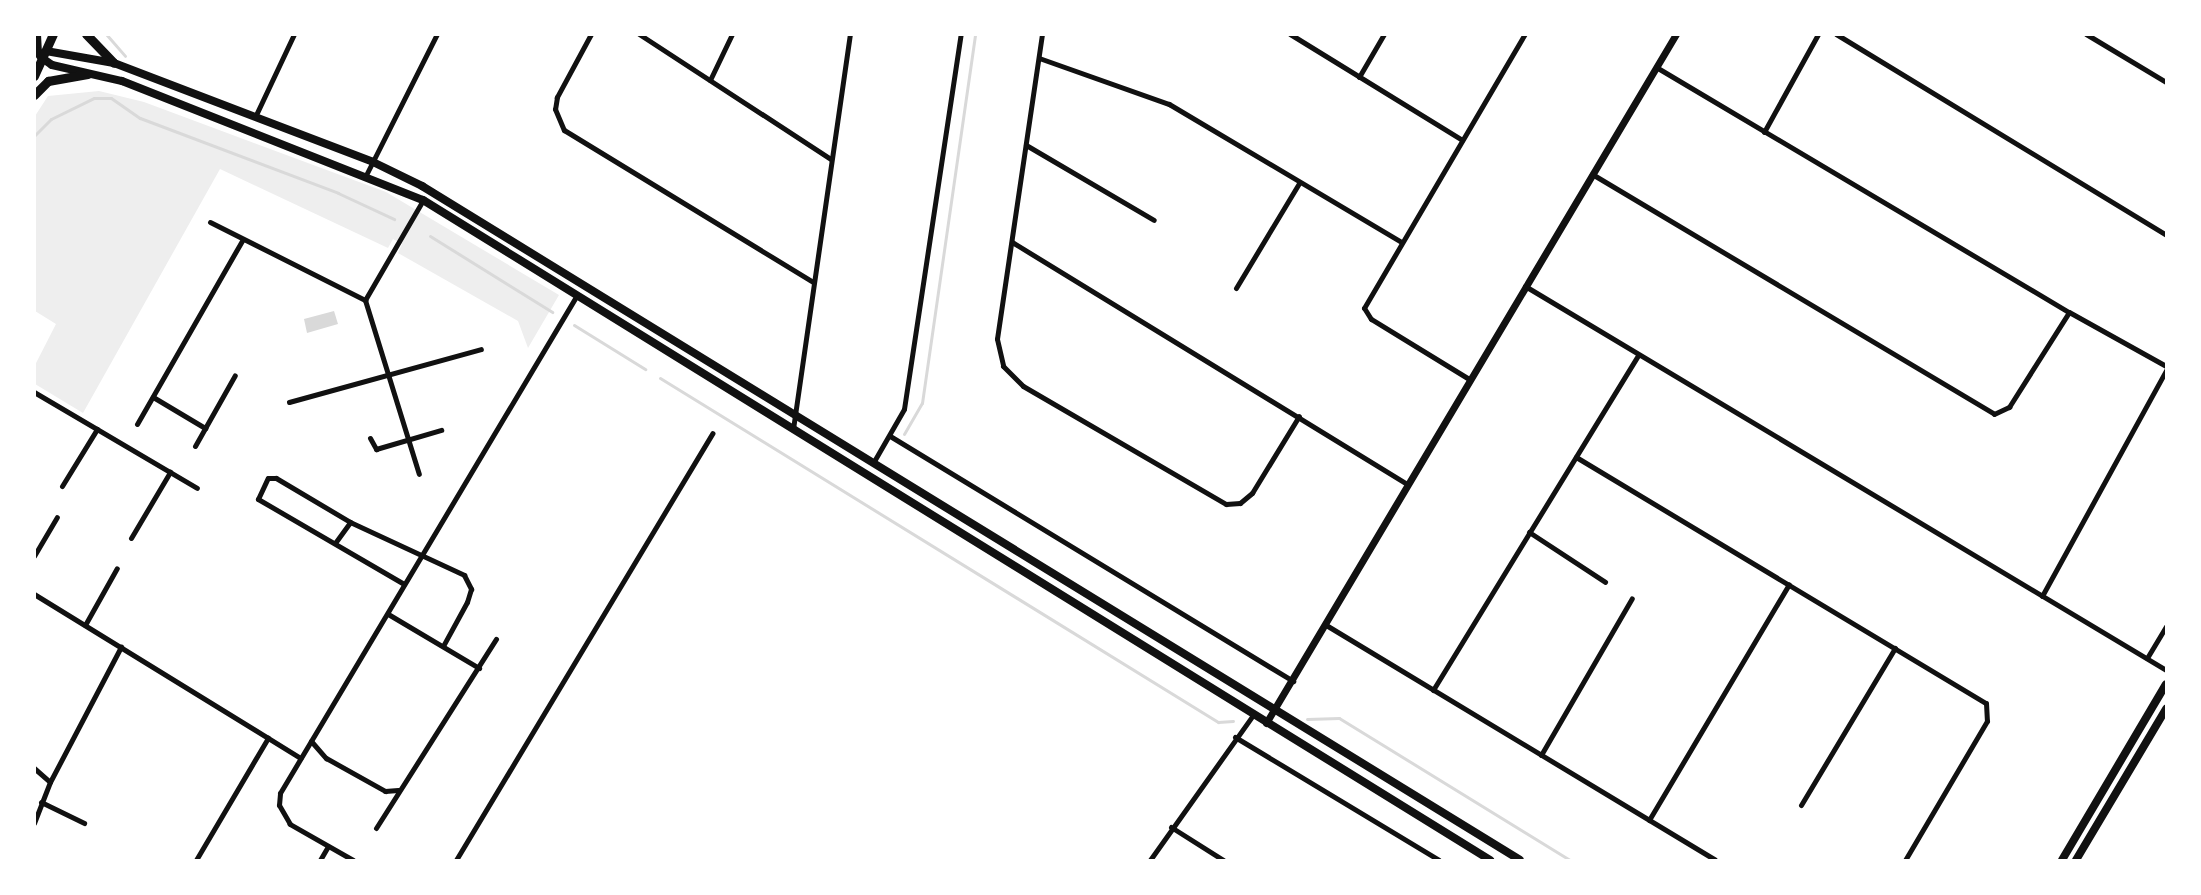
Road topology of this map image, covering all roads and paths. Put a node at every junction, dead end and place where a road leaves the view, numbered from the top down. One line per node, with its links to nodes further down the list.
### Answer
1 (36, 34): 20 (highway)
2 (52, 34): 20 (highway)
3 (86, 34): 22 (highway)
4 (294, 34): 30 (street)
5 (437, 34): 35 (street)
6 (591, 34): 46 (street)
7 (639, 34): 27 (street)
8 (732, 34): 27 (street)
9 (850, 34): 34 (street)
10 (961, 34): 69 (street)
11 (1042, 34): 21 (street)
12 (1290, 34): 26 (street)
13 (1384, 34): 26 (street)
14 (1525, 34): 32 (street)
15 (1676, 34): 23 (street)
16 (1818, 34): 31 (street)
17 (1836, 34): 42 (street)
18 (2086, 34): 19 (street)
19 (2094, 37): 28 (street)
20 (40, 53): 22 (main road); 24 (main road); 25 (highway)
21 (1039, 58): 33 (street); 38 (street)
22 (114, 63): 30 (main road)
23 (1656, 67): 31 (street); 36 (street)
24 (87, 74): 29 (highway); 37 (main road)
25 (34, 76)
26 (1359, 77): 32 (street)
27 (710, 80): 34 (street)
28 (2166, 82)
29 (34, 95)
30 (255, 117): 35 (main road)
31 (1764, 132): 51 (street)
32 (1462, 140): 45 (street)
33 (1026, 145): 40 (street); 44 (street)
34 (831, 159): 46 (street)
35 (373, 162): 37 (street); 61 (main road)
36 (1592, 174): 47 (street); 51 (street)
37 (366, 176): 39 (main road)
38 (1299, 183): 45 (street); 48 (street)
39 (423, 200): 49 (main road); 50 (street)
40 (1154, 220)
41 (210, 222): 43 (street)
42 (2166, 235)
43 (243, 239): 50 (street); 59 (street)
44 (1012, 242): 62 (street); 62 (street)
45 (1401, 242): 57 (street)
46 (813, 282): 61 (street)
47 (1525, 286): 53 (street); 57 (street)
48 (1236, 288)
49 (577, 295): 66 (main road); 86 (street)
50 (364, 300): 55 (street)
51 (2069, 312): 54 (street)
52 (481, 349): 55 (street)
53 (1638, 355): 73 (street); 92 (street)
54 (2166, 368): 92 (street)
55 (388, 374): 60 (street); 71 (street)
56 (235, 375): 64 (street)
57 (1469, 379): 77 (street)
58 (34, 392): 65 (street)
59 (153, 397): 63 (street); 64 (street)
60 (289, 402)
61 (793, 412): 66 (street); 74 (main road)
62 (1299, 416): 77 (street)
63 (137, 424)
64 (205, 428): 72 (street)
65 (97, 429): 75 (street); 78 (street)
66 (792, 429): 110 (main road)
67 (441, 430): 71 (street)
68 (713, 433): 131 (street)
69 (890, 436): 74 (street); 105 (street)
70 (370, 438): 71 (street)
71 (409, 439): 76 (street)
72 (195, 446)
73 (1576, 457): 82 (street); 90 (street)
74 (873, 464): 109 (main road)
75 (170, 472): 79 (street); 83 (street)
76 (419, 474)
77 (1407, 484): 96 (street)
78 (62, 486)
79 (197, 488)
80 (57, 517): 85 (street)
81 (350, 522): 84 (street); 84 (street); 86 (street)
82 (1529, 532): 88 (street); 107 (street)
83 (131, 538)
84 (335, 543): 89 (street)
85 (34, 556)
86 (419, 557): 89 (street); 99 (street)
87 (117, 568): 95 (street)
88 (1605, 582)
89 (404, 584): 94 (street)
90 (1789, 584): 101 (street); 122 (street)
91 (34, 594): 95 (street)
92 (2042, 596): 102 (street)
93 (1632, 598): 115 (street)
94 (388, 614): 99 (street); 114 (street)
95 (86, 625): 100 (street)
96 (1326, 625): 105 (street); 107 (street)
97 (2166, 626): 102 (street)
98 (496, 639): 103 (street)
99 (443, 646): 103 (street)
100 (122, 647): 113 (street); 118 (street)
101 (1895, 648): 121 (street); 138 (street)
102 (2147, 658): 104 (street)
103 (479, 668): 119 (street)
104 (2166, 670)
105 (1293, 681): 109 (street)
106 (2166, 684): 139 (main road)
107 (1433, 690): 115 (street)
108 (2166, 709): 140 (main road)
109 (1275, 710): 111 (street); 136 (main road)
110 (1253, 715): 111 (main road); 112 (street)
111 (1266, 723): 135 (main road)
112 (1235, 737): 126 (street); 134 (street)
113 (268, 738): 116 (street); 128 (street)
114 (311, 741): 116 (street); 119 (street)
115 (1541, 755): 122 (street)
116 (301, 758): 127 (street)
117 (34, 768): 118 (street)
118 (50, 782): 120 (street)
119 (398, 790): 125 (street)
120 (41, 802): 123 (street); 124 (street)
121 (1801, 805)
122 (1649, 820): 137 (street)
123 (34, 823)
124 (84, 823)
125 (376, 828)
126 (1171, 828): 132 (street); 133 (street)
127 (328, 846): 129 (street); 130 (street)
128 (196, 861)
129 (320, 861)
130 (353, 861)
131 (456, 861)
132 (1149, 861)
133 (1223, 861)
134 (1439, 861)
135 (1490, 861)
136 (1520, 861)
137 (1715, 861)
138 (1905, 861)
139 (2062, 861)
140 (2076, 861)

